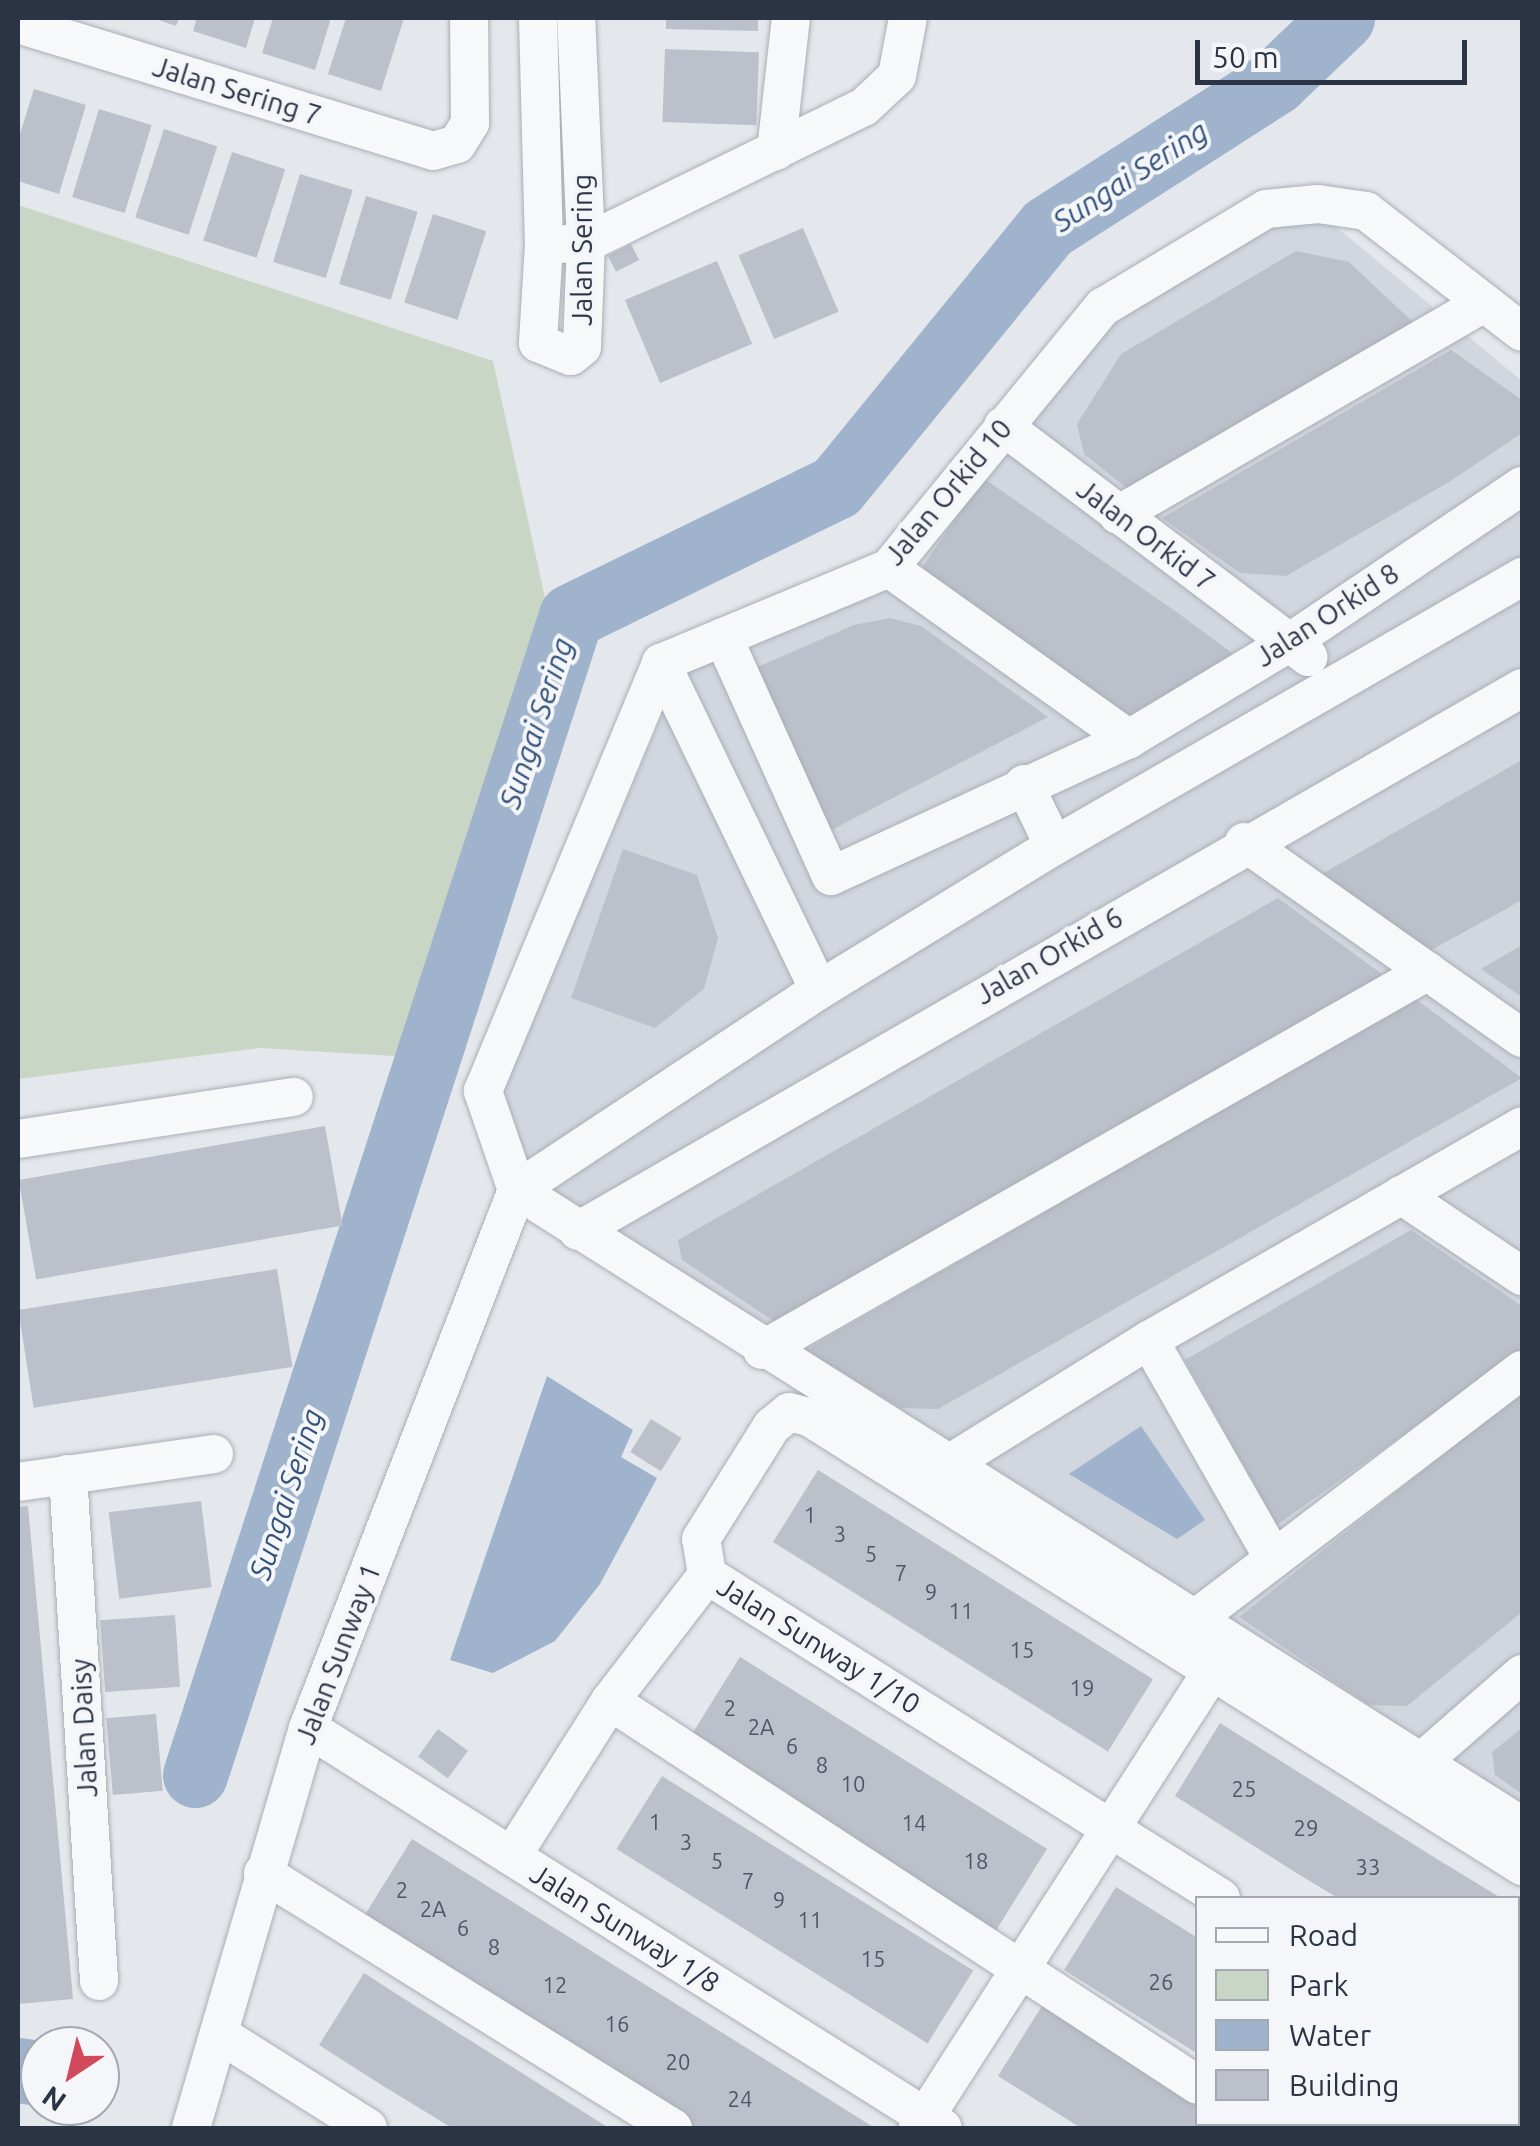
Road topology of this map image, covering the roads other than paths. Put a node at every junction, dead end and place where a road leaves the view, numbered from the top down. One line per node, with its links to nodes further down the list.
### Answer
1 (468, 18): 6 (street, Jalan Sering 7)
2 (538, 18): 8 (street, Jalan Sering)
3 (576, 18): 9 (street, Jalan Sering)
4 (791, 18): 7 (street)
5 (908, 18): 7 (street)
6 (18, 24)
7 (776, 151): 9 (street)
8 (544, 244): 9 (street); 9 (street, Jalan Sering)
9 (586, 244)
10 (1484, 303): 11 (street, Jalan Orkid 10); 12 (street, Jalan Orkid 10); 14 (street)
11 (1522, 332)
12 (1003, 426): 14 (street, Jalan Orkid 7); 15 (street, Jalan Orkid 10)
13 (1522, 486): 18 (street, Jalan Orkid 8)
14 (1118, 515): 18 (street, Jalan Orkid 7)
15 (888, 568): 17 (street, Jalan Orkid 10); 22 (street)
16 (1522, 577): 20 (street)
17 (723, 637): 19 (street, Jalan Orkid 10); 23 (street, Jalan Orkid 8)
18 (1289, 643): 20 (street, Jalan Orkid 7); 22 (street, Jalan Orkid 8)
19 (662, 663): 27 (street); 32 (street)
20 (1335, 679): 25 (street)
21 (1522, 688): 24 (street, Jalan Orkid 6)
22 (1128, 739): 23 (street, Jalan Orkid 8)
23 (1024, 784): 25 (street)
24 (1244, 842): 26 (street); 34 (street, Jalan Orkid 6)
25 (1054, 846): 27 (street)
26 (1428, 971): 28 (street); 37 (street)
27 (819, 990): 32 (street)
28 (1522, 1038)
29 (294, 1097): 31 (street)
30 (1522, 1126): 33 (street)
31 (18, 1139)
32 (517, 1190): 34 (street); 49 (street, Jalan Sunway 1)
33 (1401, 1196): 35 (street); 36 (street)
34 (578, 1230): 37 (street)
35 (1522, 1276)
36 (1149, 1340): 40 (street); 43 (street)
37 (762, 1350): 40 (street)
38 (1522, 1370): 43 (street)
39 (214, 1454): 41 (street)
40 (949, 1464): 45 (street)
41 (68, 1474): 42 (street); 58 (street, Jalan Daisy)
42 (18, 1482)
43 (1274, 1558): 45 (street)
44 (707, 1575): 46 (street); 48 (street, Jalan Sunway 1/10); 52 (street, Jalan Sunway 1/10)
45 (1190, 1622): 50 (street)
46 (1214, 1668): 52 (street); 54 (street)
47 (1522, 1674): 50 (street)
48 (610, 1701): 53 (street, Jalan Sunway 1/10); 57 (street)
49 (308, 1728): 53 (street, Jalan Sunway 1/8); 55 (street, Jalan Sunway 1)
50 (1419, 1764): 51 (street)
51 (1522, 1826)
52 (1110, 1828): 56 (street, Jalan Sunway 1/10); 57 (street)
53 (512, 1856): 61 (street, Jalan Sunway 1/8)
54 (1522, 1866)
55 (263, 1873): 59 (street, Jalan Sunway 1); 64 (street)
56 (1219, 1896)
57 (1020, 1969): 60 (street); 61 (street)
58 (99, 1981)
59 (219, 2034): 62 (street, Jalan Sunway 1); 63 (street)
60 (1195, 2083)
61 (928, 2125)
62 (192, 2128)
63 (368, 2128)
64 (673, 2128)

